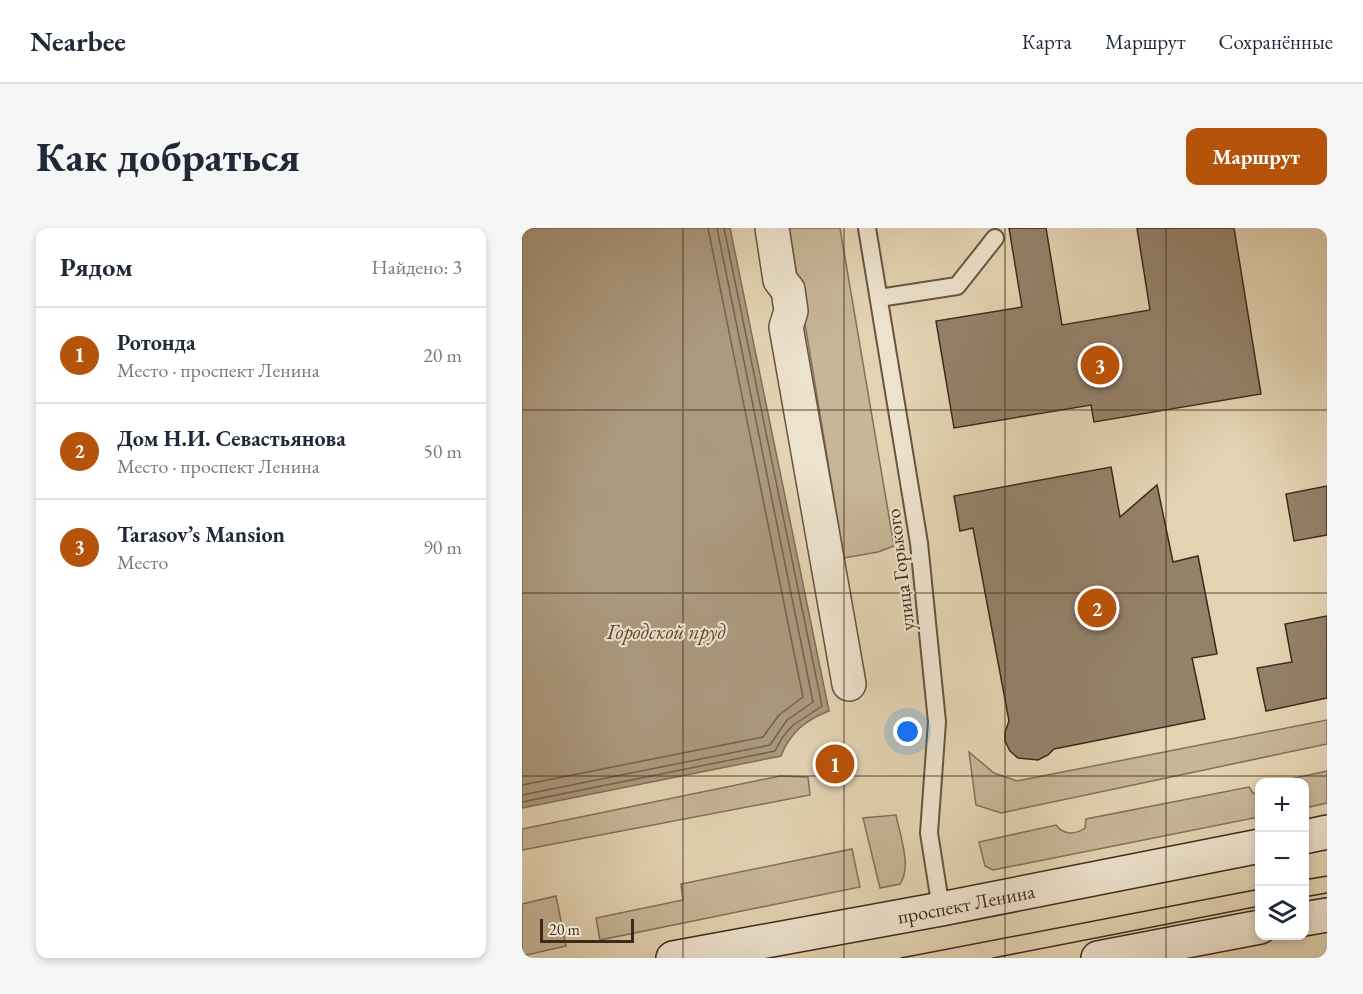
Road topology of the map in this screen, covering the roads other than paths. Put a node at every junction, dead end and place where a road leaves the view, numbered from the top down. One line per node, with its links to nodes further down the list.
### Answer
1 (772, 228): 5 (main road)
2 (867, 228): 4 (lane, улица Горького)
3 (995, 238): 4 (lane)
4 (879, 298): 9 (lane, улица Горького)
5 (849, 684)
6 (1327, 832): 7 (main road)
7 (1309, 836)
8 (1255, 847): 9 (main road, проспект Ленина)
9 (941, 909): 13 (main road, проспект Ленина)
10 (1327, 915): 11 (main road)
11 (1309, 918)
12 (1255, 928): 14 (main road)
13 (673, 958)
14 (1098, 958)

